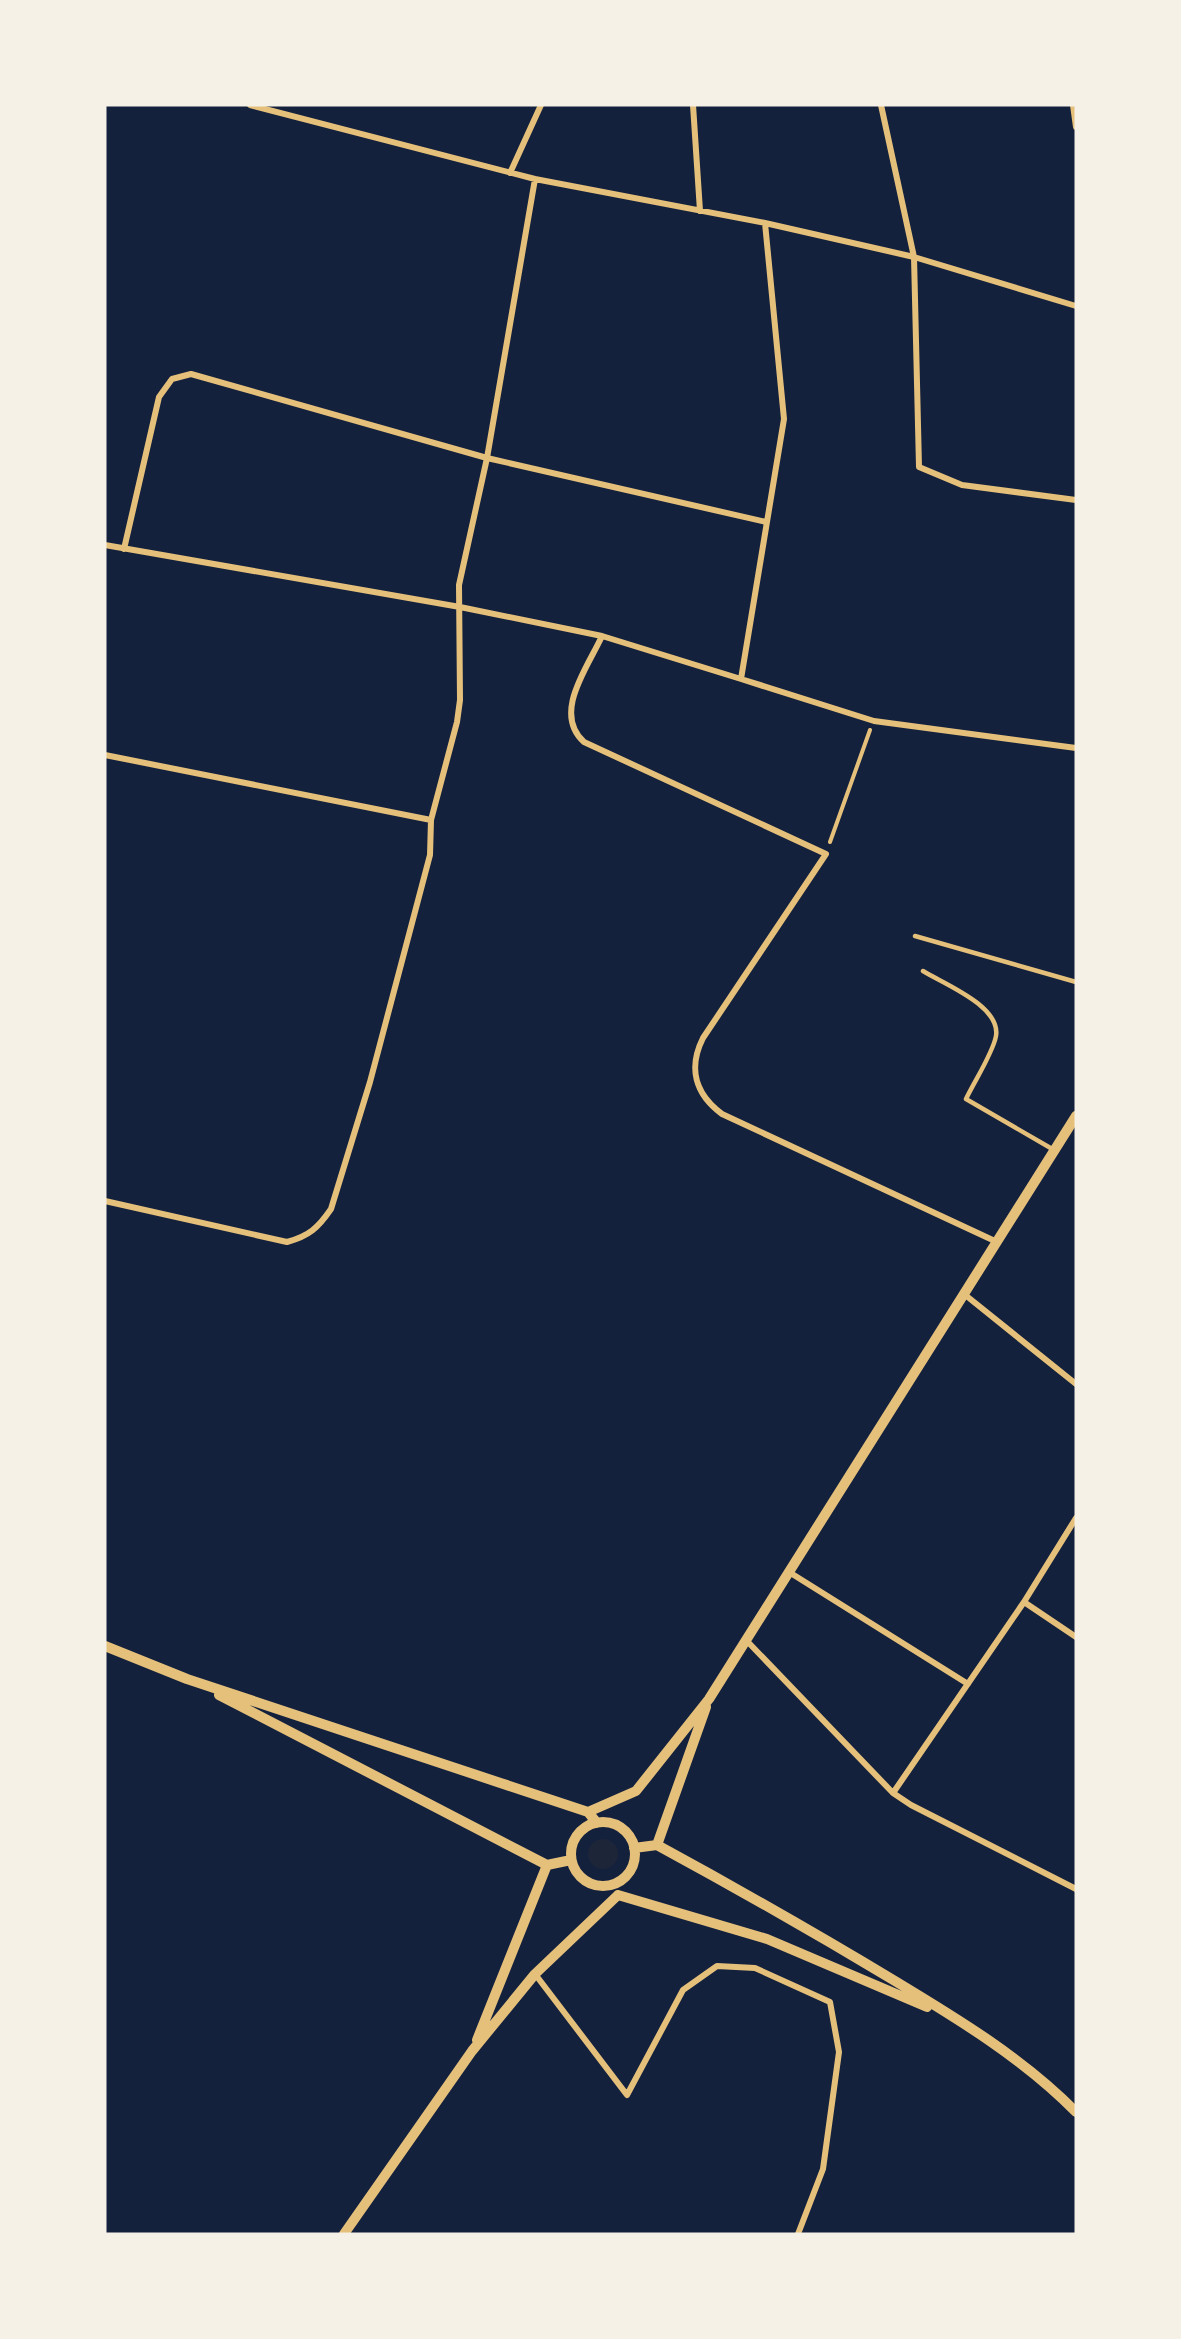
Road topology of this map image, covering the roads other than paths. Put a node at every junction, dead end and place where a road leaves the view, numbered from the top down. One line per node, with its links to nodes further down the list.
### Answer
1 (250, 105): 7 (street)
2 (541, 105): 7 (street)
3 (693, 105): 9 (street)
4 (881, 105): 11 (street)
5 (1072, 105): 6 (street)
6 (1076, 127)
7 (510, 173): 8 (street)
8 (535, 179): 9 (street); 13 (street)
9 (700, 211): 10 (street)
10 (765, 223): 11 (street); 15 (street)
11 (914, 257): 12 (street); 14 (street)
12 (1076, 306)
13 (487, 458): 15 (street); 17 (street); 18 (street)
14 (1076, 500)
15 (766, 522): 20 (street)
16 (105, 545): 17 (street)
17 (124, 549): 18 (street)
18 (460, 607): 19 (street); 23 (street)
19 (602, 636): 20 (street); 30 (street)
20 (741, 679): 21 (street)
21 (1076, 748)
22 (105, 755): 23 (street)
23 (431, 820): 29 (street)
24 (915, 936): 26 (lane)
25 (923, 971): 28 (lane)
26 (1076, 982)
27 (1076, 1116): 28 (street)
28 (1054, 1150): 30 (street)
29 (105, 1201)
30 (997, 1242): 31 (street)
31 (964, 1294): 32 (street); 34 (street)
32 (1076, 1384)
33 (1076, 1518): 35 (street)
34 (789, 1572): 37 (street); 40 (street)
35 (1024, 1602): 36 (street); 40 (street)
36 (1076, 1637)
37 (746, 1640): 41 (street); 42 (street)
38 (105, 1646): 39 (street)
39 (187, 1679): 43 (street); 48 (street)
40 (968, 1683): 42 (street)
41 (709, 1699): 43 (street); 45 (street)
42 (893, 1793): 50 (street)
43 (588, 1812): 44 (street)
44 (597, 1823): 46 (street); 47 (street)
45 (657, 1845): 46 (street); 52 (street)
46 (634, 1848): 49 (street)
47 (571, 1860): 48 (street); 49 (street)
48 (547, 1865): 53 (street)
49 (616, 1889): 51 (street); 52 (street)
50 (1076, 1889)
51 (535, 1974): 53 (street); 56 (street)
52 (963, 2023): 54 (street)
53 (472, 2050): 55 (street)
54 (1076, 2112)
55 (344, 2234)
56 (798, 2234)

